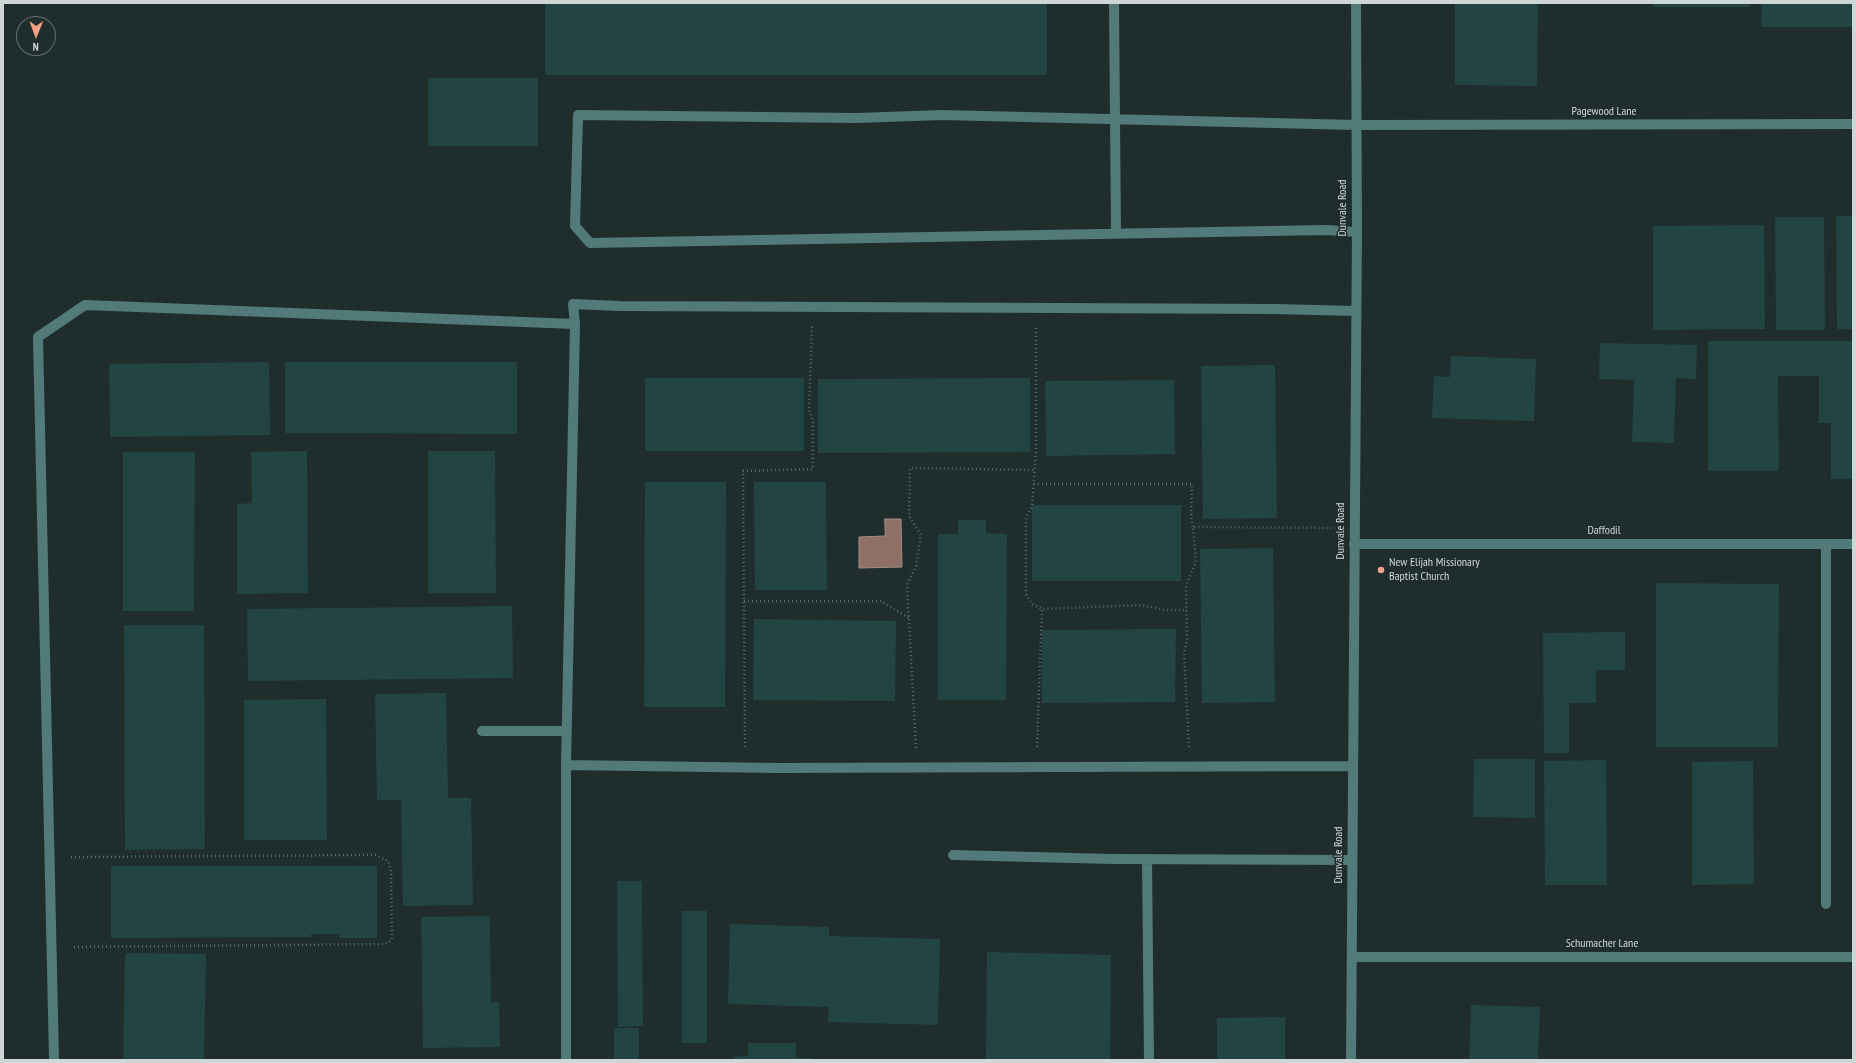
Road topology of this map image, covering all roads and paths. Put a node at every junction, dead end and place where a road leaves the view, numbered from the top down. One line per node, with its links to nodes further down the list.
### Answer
1 (1114, 3): 3 (street)
2 (1356, 3): 5 (street, Dunvale Road)
3 (1115, 118): 5 (street, Pagewood Lane); 7 (street); 7 (street, Pagewood Lane)
4 (1853, 124): 5 (street, Pagewood Lane)
5 (1356, 125): 6 (street, Dunvale Road)
6 (1357, 232): 7 (street); 10 (street, Dunvale Road)
7 (1116, 234)
8 (812, 307): 9 (street); 11 (street); 19 (path)
9 (1037, 308): 10 (street); 12 (path)
10 (1355, 311): 15 (street, Dunvale Road)
11 (575, 324): 24 (street); 32 (street)
12 (1035, 470): 13 (path); 22 (path)
13 (1034, 484): 14 (path); 20 (path)
14 (1193, 527): 15 (path); 21 (path)
15 (1354, 528): 16 (street, Dunvale Road)
16 (1354, 544): 17 (street, Daffodil); 26 (street, Dunvale Road)
17 (1826, 544): 18 (street, Daffodil); 35 (street)
18 (1853, 544)
19 (744, 601): 22 (path); 29 (path)
20 (1042, 609): 21 (path); 28 (path)
21 (1187, 610): 30 (path)
22 (909, 618): 27 (path)
23 (482, 731): 24 (street)
24 (567, 731): 25 (street)
25 (566, 765): 29 (street); 40 (street)
26 (1353, 766): 30 (street); 34 (street, Dunvale Road)
27 (918, 767): 28 (street); 29 (street)
28 (1036, 767): 30 (street)
29 (745, 768)
30 (1190, 768)
31 (953, 856): 33 (street)
32 (49, 857): 36 (street); 36 (path)
33 (1147, 859): 34 (street); 41 (street)
34 (1352, 860): 38 (street, Dunvale Road)
35 (1826, 904)
36 (51, 948): 39 (street)
37 (1853, 956): 38 (street, Schumacher Lane)
38 (1352, 957): 42 (street, Dunvale Road)
39 (54, 1060)
40 (566, 1060)
41 (1149, 1060)
42 (1352, 1060)

